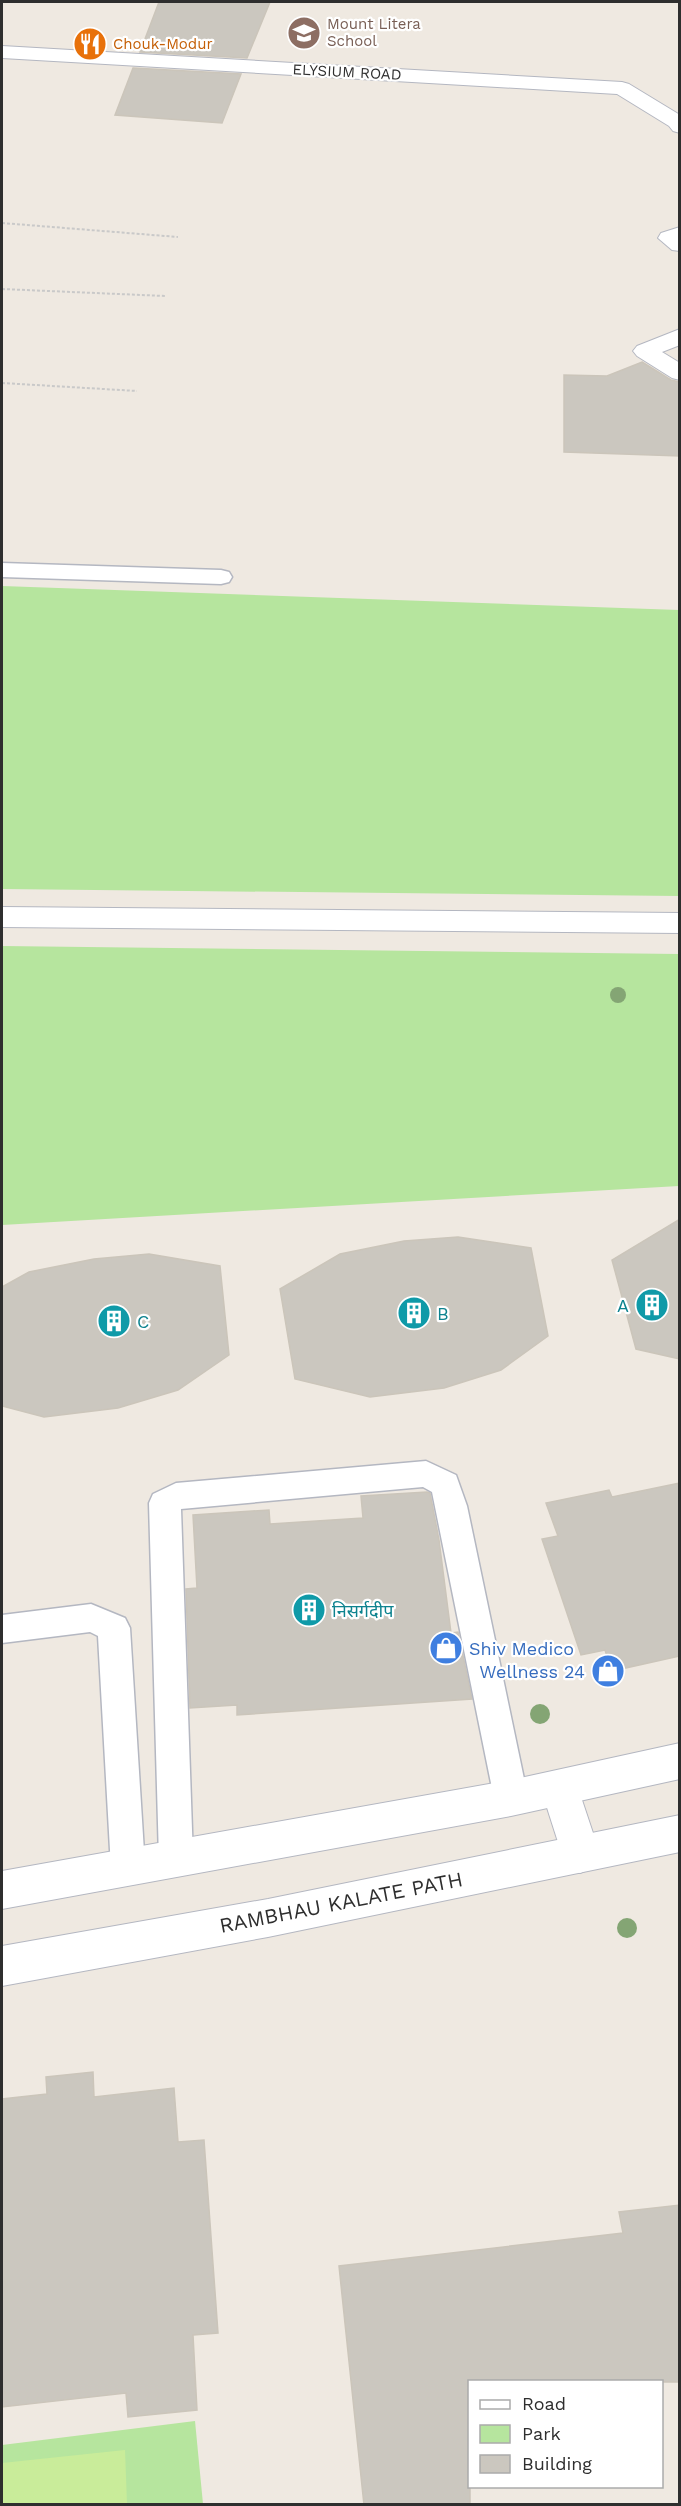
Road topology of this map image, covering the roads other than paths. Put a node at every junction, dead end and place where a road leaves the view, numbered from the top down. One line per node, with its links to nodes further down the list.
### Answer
1 (2, 52): 2 (street, ELYSIUM ROAD)
2 (680, 127)
3 (680, 233): 4 (street)
4 (680, 245)
5 (680, 336): 6 (street)
6 (680, 373)
7 (2, 570): 8 (lane)
8 (221, 577)
9 (2, 917): 10 (street)
10 (680, 923)
11 (2, 1629): 18 (lane)
12 (680, 1761): 13 (street)
13 (560, 1789): 14 (street); 16 (street)
14 (512, 1798): 17 (street); 17 (lane)
15 (680, 1833): 16 (street, RAMBHAU KALATE PATH)
16 (580, 1854): 20 (street, RAMBHAU KALATE PATH)
17 (176, 1859): 18 (street)
18 (128, 1868): 19 (street)
19 (2, 1890)
20 (2, 1966)

